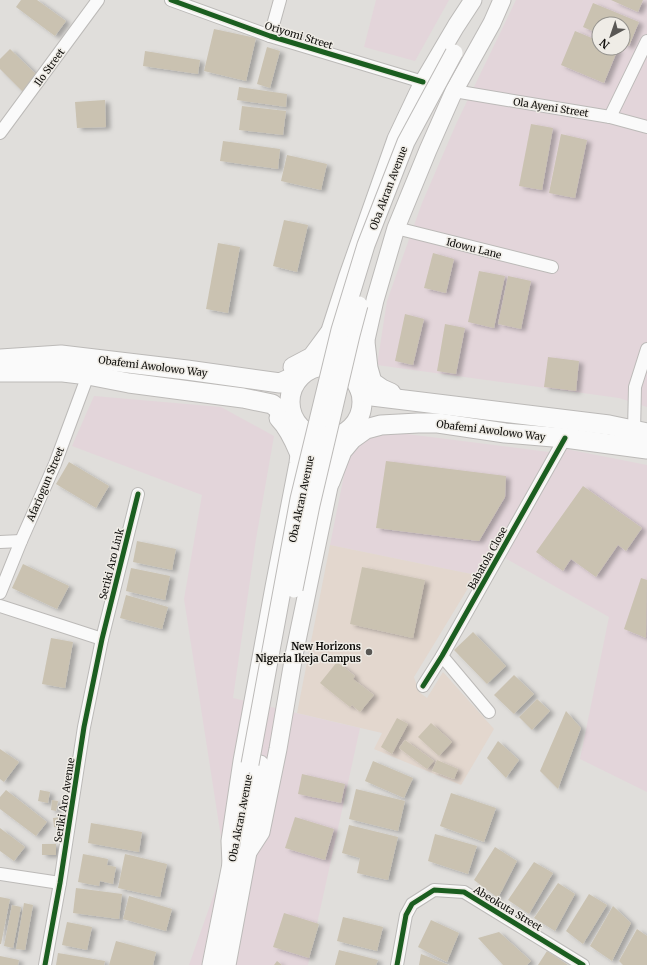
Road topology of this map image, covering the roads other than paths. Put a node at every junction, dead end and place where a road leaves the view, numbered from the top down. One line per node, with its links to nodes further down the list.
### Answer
1 (98, 0): 15 (street, Ilo Street)
2 (172, 0): 8 (street, Oriyomi Street)
3 (280, 0): 8 (street)
4 (473, 0): 11 (main road)
5 (480, 0): 10 (main road)
6 (497, 0): 10 (main road)
7 (502, 0): 12 (main road)
8 (270, 36): 11 (street, Oriyomi Street)
9 (647, 41): 13 (street)
10 (457, 55): 48 (main road, Oba Akran Avenue, bridge)
11 (423, 82): 16 (main road)
12 (454, 91): 13 (street, Ola Ayeni Street); 17 (main road)
13 (610, 117): 14 (street, Ola Ayeni Street)
14 (647, 127)
15 (0, 133)
16 (369, 214): 17 (main road); 19 (main road)
17 (396, 228): 18 (street, Idowu Lane); 20 (main road)
18 (552, 267)
19 (329, 334): 24 (main road); 26 (main road)
20 (365, 342): 27 (main road); 28 (main road)
21 (647, 349): 34 (street)
22 (0, 359): 26 (main road, Obafemi Awolowo Way)
23 (0, 372): 25 (main road, Obafemi Awolowo Way)
24 (304, 372): 26 (main road, Obafemi Awolowo Way); 27 (main road, Obafemi Awolowo Way); 31 (main road)
25 (88, 375): 29 (main road, Obafemi Awolowo Way); 38 (street, Afariogun Street)
26 (254, 379)
27 (359, 388): 28 (main road); 32 (main road, Obafemi Awolowo Way)
28 (410, 400): 34 (main road, Obafemi Awolowo Way)
29 (258, 401): 31 (main road, Obafemi Awolowo Way); 35 (main road)
30 (418, 423): 32 (main road); 33 (main road, Obafemi Awolowo Way); 36 (main road)
31 (299, 426): 32 (main road, Obafemi Awolowo Way); 35 (main road)
32 (345, 433): 36 (main road)
33 (565, 438): 34 (main road, Obafemi Awolowo Way); 45 (street, Babatola Close)
34 (641, 440)
35 (299, 452): 40 (main road)
36 (330, 482): 41 (main road)
37 (138, 494): 44 (street, Seriki Aro Link)
38 (21, 541): 39 (street); 42 (street, Afariogun Street)
39 (0, 542)
40 (278, 567): 41 (main road); 50 (main road)
41 (311, 573): 49 (main road)
42 (0, 593)
43 (0, 606): 44 (street)
44 (102, 639): 52 (street, Seriki Aro Avenue)
45 (442, 656): 46 (street, Babatola Close); 47 (street)
46 (423, 686)
47 (488, 712)
48 (255, 764): 49 (main road, Oba Akran Avenue); 50 (main road, Oba Akran Avenue)
49 (248, 852): 55 (main road, Oba Akran Avenue)
50 (231, 865): 54 (main road, Oba Akran Avenue)
51 (0, 874): 52 (street)
52 (60, 883): 53 (street, Seriki Aro Avenue)
53 (45, 965)
54 (211, 965)
55 (227, 965)
56 (397, 965): 57 (street, Abeokuta Street)
57 (583, 965)

